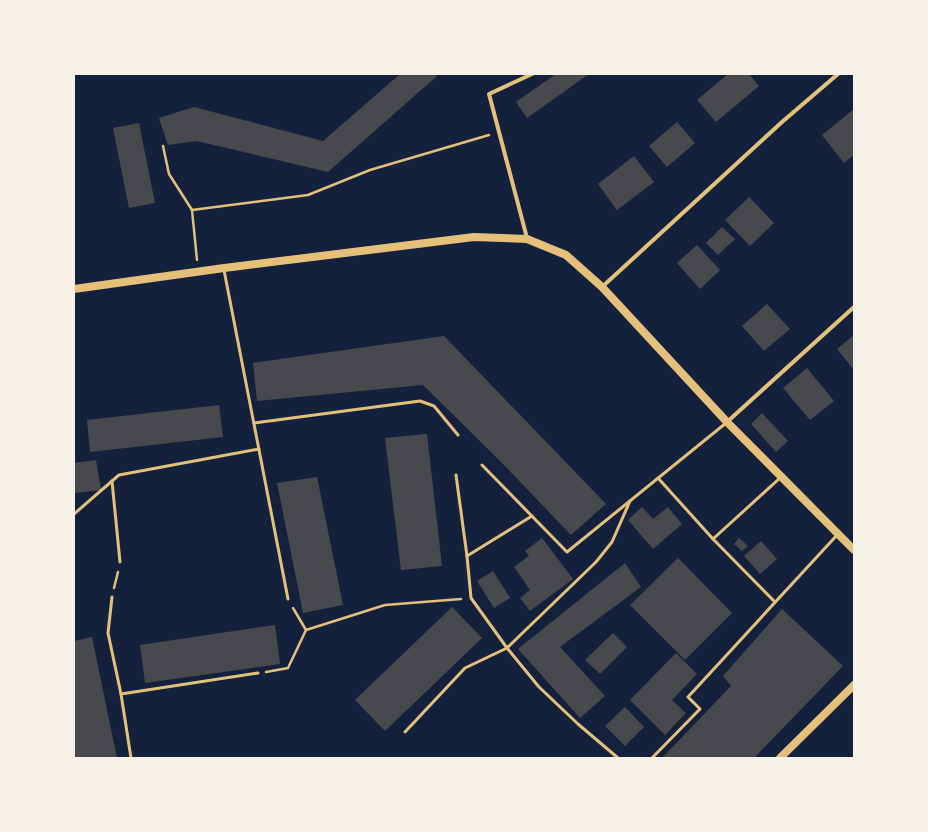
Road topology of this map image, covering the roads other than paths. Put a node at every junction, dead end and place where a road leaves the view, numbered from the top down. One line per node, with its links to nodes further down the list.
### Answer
1 (532, 74): 3 (street)
2 (838, 74): 5 (street)
3 (527, 239): 4 (main road); 5 (main road)
4 (224, 268): 6 (main road); 9 (lane)
5 (602, 287): 8 (main road)
6 (74, 289)
7 (854, 307): 8 (street)
8 (727, 422): 14 (main road); 15 (lane)
9 (254, 423): 10 (lane); 11 (lane)
10 (458, 435)
11 (259, 449): 16 (lane); 26 (lane)
12 (482, 465): 19 (lane)
13 (456, 475): 23 (lane)
14 (782, 477): 20 (main road); 21 (lane)
15 (658, 478): 17 (lane); 21 (lane)
16 (112, 481): 18 (lane); 24 (lane)
17 (630, 501): 19 (lane); 28 (lane)
18 (74, 514)
19 (532, 516): 23 (lane)
20 (838, 534): 22 (main road); 27 (lane)
21 (713, 539): 27 (lane)
22 (854, 550)
23 (467, 556): 28 (lane)
24 (120, 562)
25 (112, 597): 31 (lane)
26 (288, 599)
27 (775, 602): 35 (lane)
28 (507, 648): 32 (lane); 34 (lane)
29 (258, 673): 31 (lane)
30 (854, 685): 36 (main road)
31 (121, 694): 33 (lane)
32 (405, 732)
33 (131, 758)
34 (618, 758)
35 (652, 758)
36 (780, 758)

